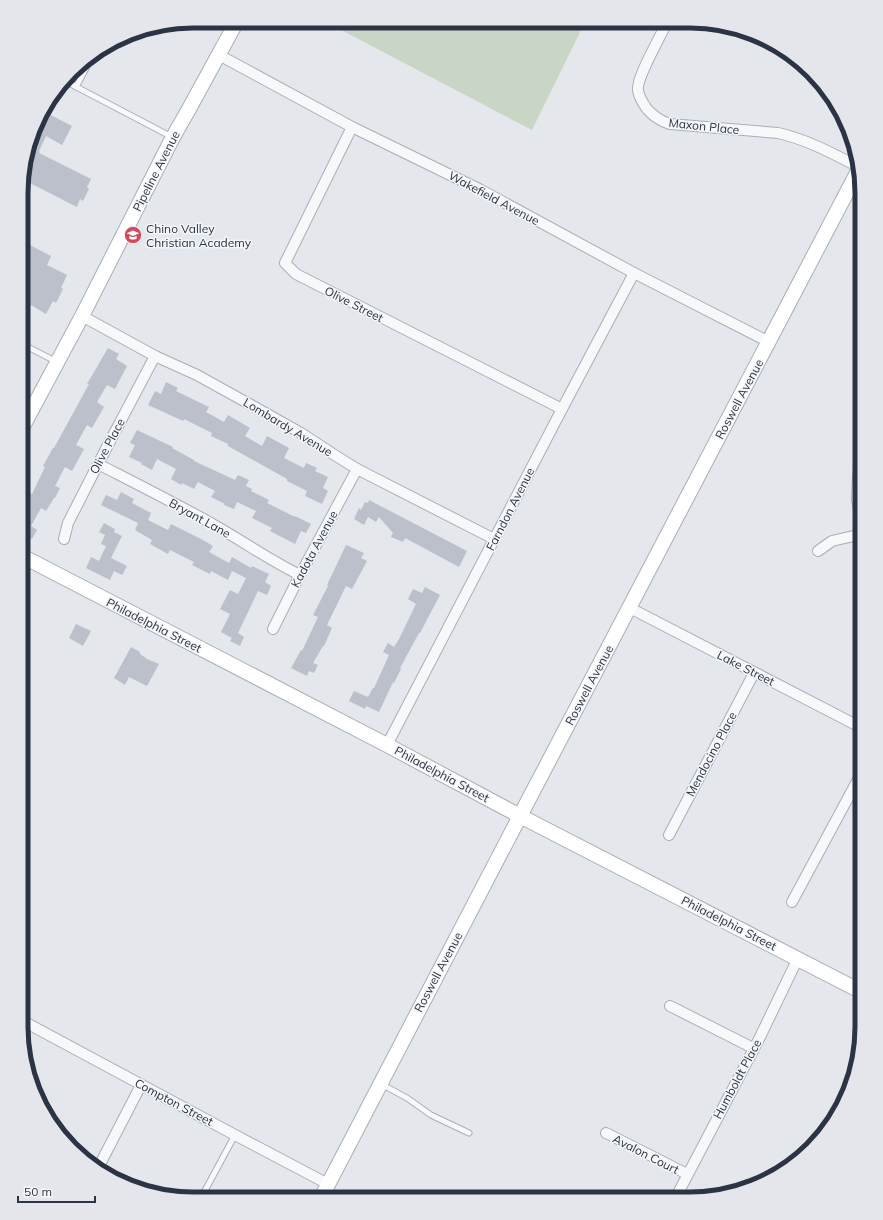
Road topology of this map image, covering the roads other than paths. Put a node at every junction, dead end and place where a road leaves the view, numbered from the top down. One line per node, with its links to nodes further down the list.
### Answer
1 (233, 28): 3 (street, Pipeline Avenue)
2 (664, 28): 9 (street, Maxon Place)
3 (219, 54): 7 (street, Wakefield Avenue); 8 (street, Pipeline Avenue)
4 (87, 67): 6 (lane)
5 (69, 83): 6 (lane)
6 (76, 87): 8 (lane)
7 (352, 126): 11 (street, Wakefield Avenue); 17 (street, Olive Street)
8 (173, 137): 12 (street, Pipeline Avenue)
9 (853, 164)
10 (855, 178): 13 (street, Roswell Avenue)
11 (634, 273): 13 (street, Wakefield Avenue); 17 (street, Farndon Avenue)
12 (82, 316): 15 (street, Lombardy Avenue); 16 (street, Pipeline Avenue)
13 (769, 342): 27 (street, Roswell Avenue)
14 (28, 347): 16 (lane)
15 (155, 356): 19 (street, Olive Place); 20 (street, Lombardy Avenue)
16 (57, 362): 18 (street, Pipeline Avenue)
17 (562, 409): 23 (street, Farndon Avenue)
18 (28, 417)
19 (98, 464): 22 (street, Olive Place); 26 (street, Bryant Lane)
20 (357, 469): 23 (street, Lombardy Avenue); 26 (street, Kadota Avenue)
21 (855, 536): 24 (street)
22 (64, 539)
23 (494, 539): 31 (street, Farndon Avenue)
24 (818, 551)
25 (28, 559): 31 (street, Philadelphia Street)
26 (300, 576): 28 (street, Kadota Avenue)
27 (630, 608): 29 (street, Lake Street); 33 (street, Roswell Avenue)
28 (273, 629)
29 (754, 673): 30 (street, Lake Street); 34 (street, Mendocino Place)
30 (855, 724)
31 (387, 745): 33 (street, Philadelphia Street)
32 (855, 785): 35 (street)
33 (520, 816): 36 (street, Philadelphia Street); 41 (street, Roswell Avenue)
34 (669, 835)
35 (792, 902)
36 (798, 958): 37 (street, Philadelphia Street); 40 (street, Humboldt Place)
37 (855, 988)
38 (670, 1006): 40 (street)
39 (28, 1024): 42 (street, Compton Street)
40 (753, 1048): 47 (street, Humboldt Place)
41 (380, 1083): 44 (lane); 48 (street, Roswell Avenue)
42 (141, 1085): 45 (street, Compton Street); 46 (street)
43 (606, 1133): 47 (street, Avalon Court)
44 (469, 1134)
45 (235, 1135): 48 (street, Compton Street); 49 (lane)
46 (101, 1163)
47 (687, 1174): 51 (street, Humboldt Place)
48 (328, 1184): 50 (street, Roswell Avenue)
49 (204, 1192)
50 (324, 1192)
51 (678, 1192)

